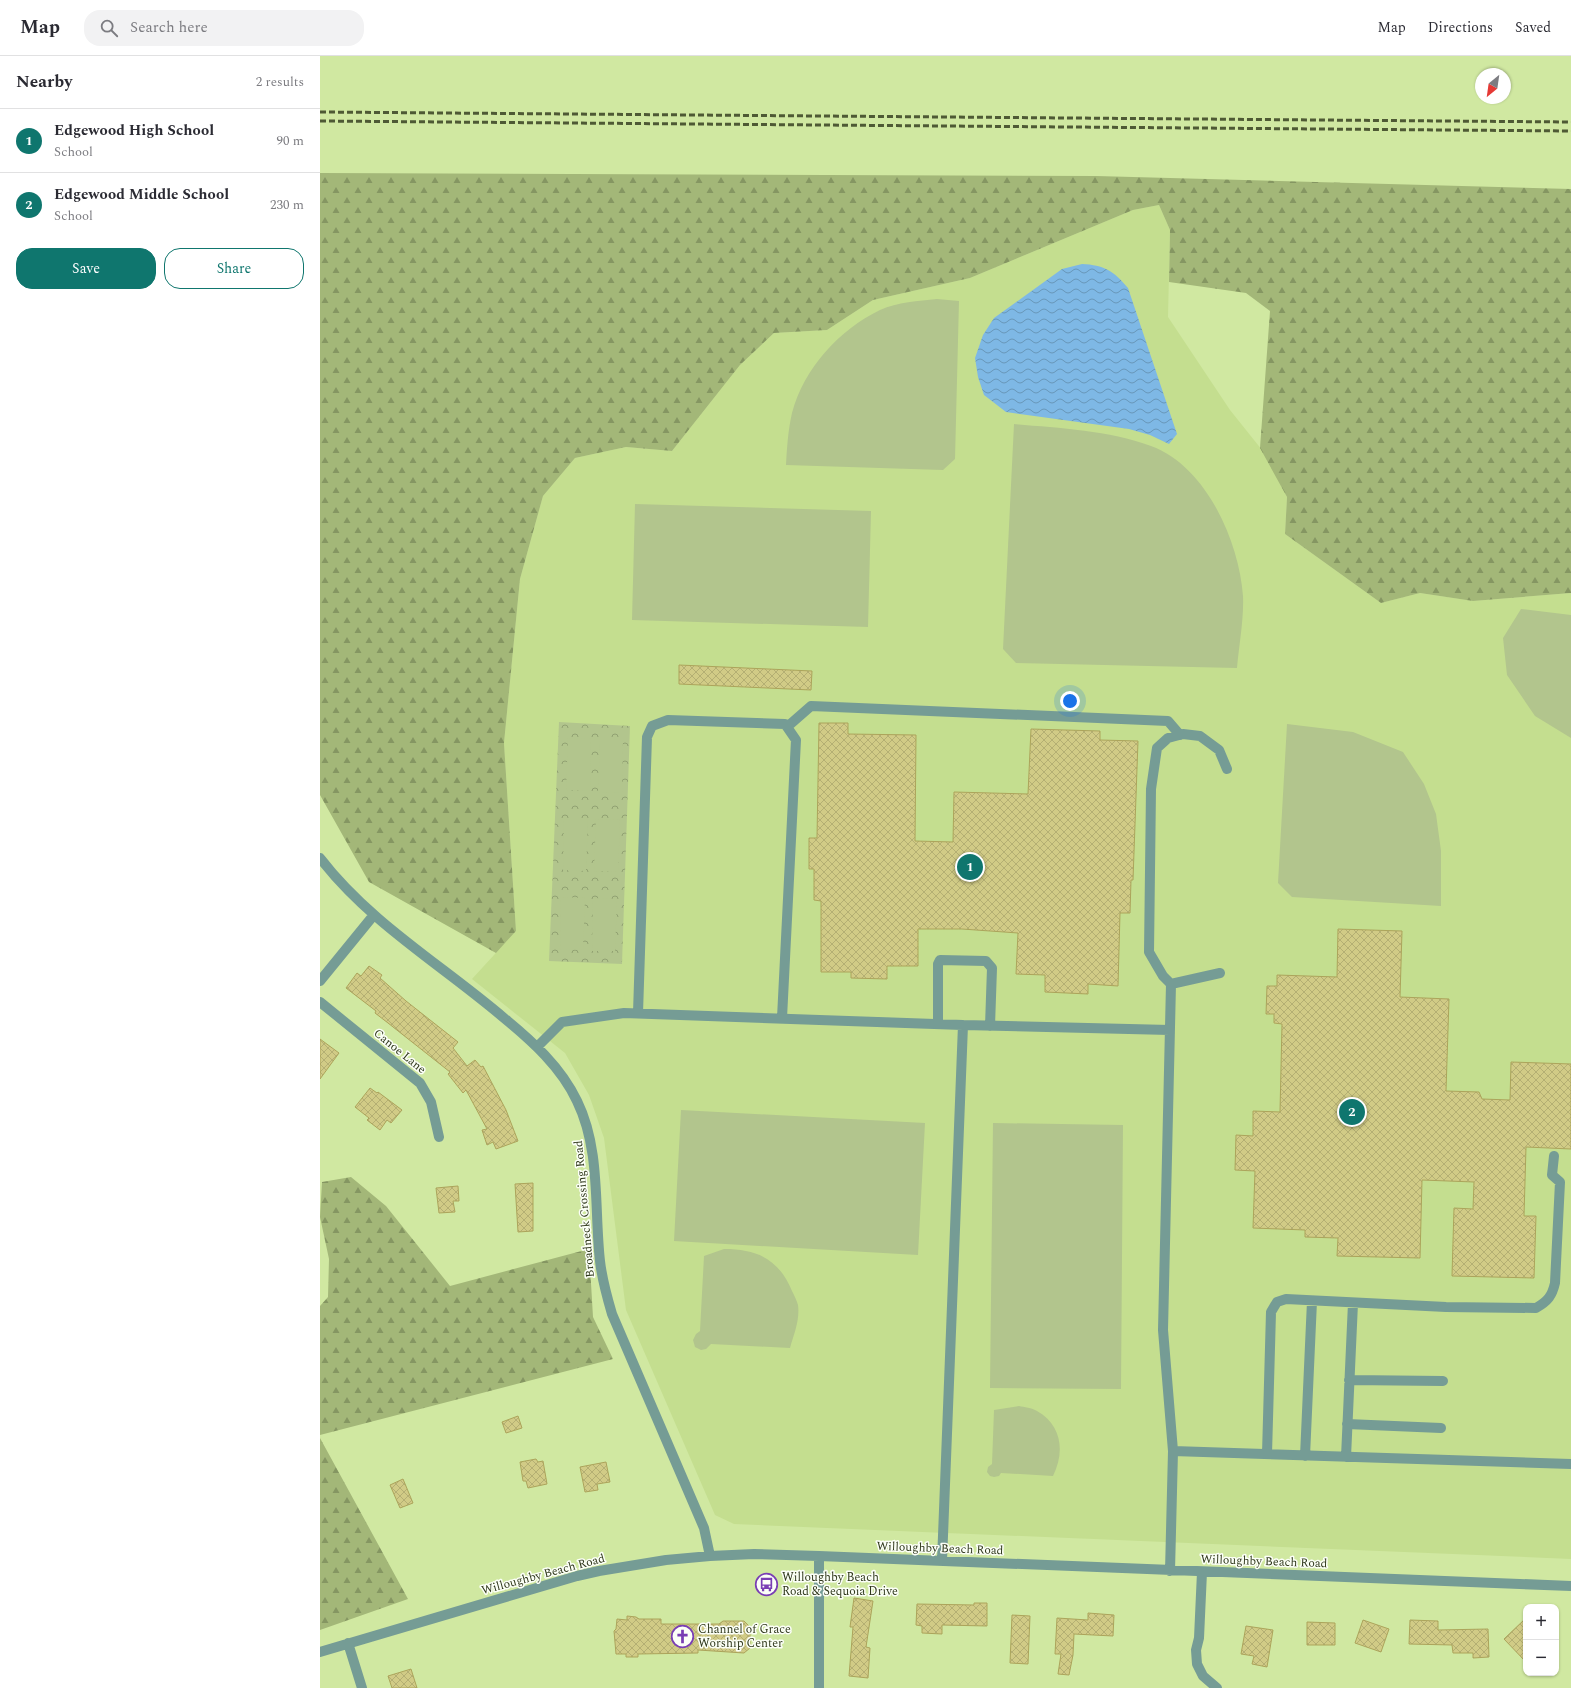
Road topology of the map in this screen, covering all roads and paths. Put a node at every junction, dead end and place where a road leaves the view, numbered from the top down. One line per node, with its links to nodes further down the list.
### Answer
1 (787, 728): 2 (street); 10 (street); 11 (street)
2 (1180, 735): 3 (street); 8 (street)
3 (1227, 769)
4 (320, 858): 5 (street, Broadneck Crossing Road)
5 (373, 916): 7 (street); 16 (street, Broadneck Crossing Road)
6 (1220, 973): 8 (street)
7 (320, 981)
8 (1171, 984): 15 (street)
9 (320, 1002): 17 (street, Canoe Lane)
10 (638, 1013): 11 (street); 16 (street)
11 (782, 1018): 12 (street)
12 (938, 1024): 13 (street); 14 (street)
13 (963, 1026): 14 (street); 32 (street)
14 (990, 1026): 15 (street)
15 (1170, 1030): 25 (street)
16 (537, 1047): 30 (street, Broadneck Crossing Road)
17 (439, 1136)
18 (1554, 1156): 20 (street)
19 (1312, 1301): 20 (street); 26 (street); 27 (street)
20 (1353, 1302): 21 (street)
21 (1349, 1380): 22 (street); 23 (street)
22 (1443, 1381)
23 (1347, 1424): 24 (street); 28 (street)
24 (1441, 1428)
25 (1173, 1452): 26 (street); 33 (street)
26 (1267, 1454): 27 (street)
27 (1305, 1456): 28 (street)
28 (1346, 1457): 29 (street)
29 (1571, 1464)
30 (710, 1556): 31 (street, Willoughby Beach Road); 36 (street, Willoughby Beach Road)
31 (819, 1556): 32 (street, Willoughby Beach Road); 39 (street)
32 (942, 1561): 33 (street, Willoughby Beach Road)
33 (1170, 1571): 34 (street, Willoughby Beach Road)
34 (1202, 1572): 35 (street, Willoughby Beach Road); 40 (street)
35 (1571, 1586)
36 (348, 1643): 37 (street, Willoughby Beach Road); 38 (street)
37 (320, 1652)
38 (362, 1688)
39 (818, 1688)
40 (1217, 1688)

